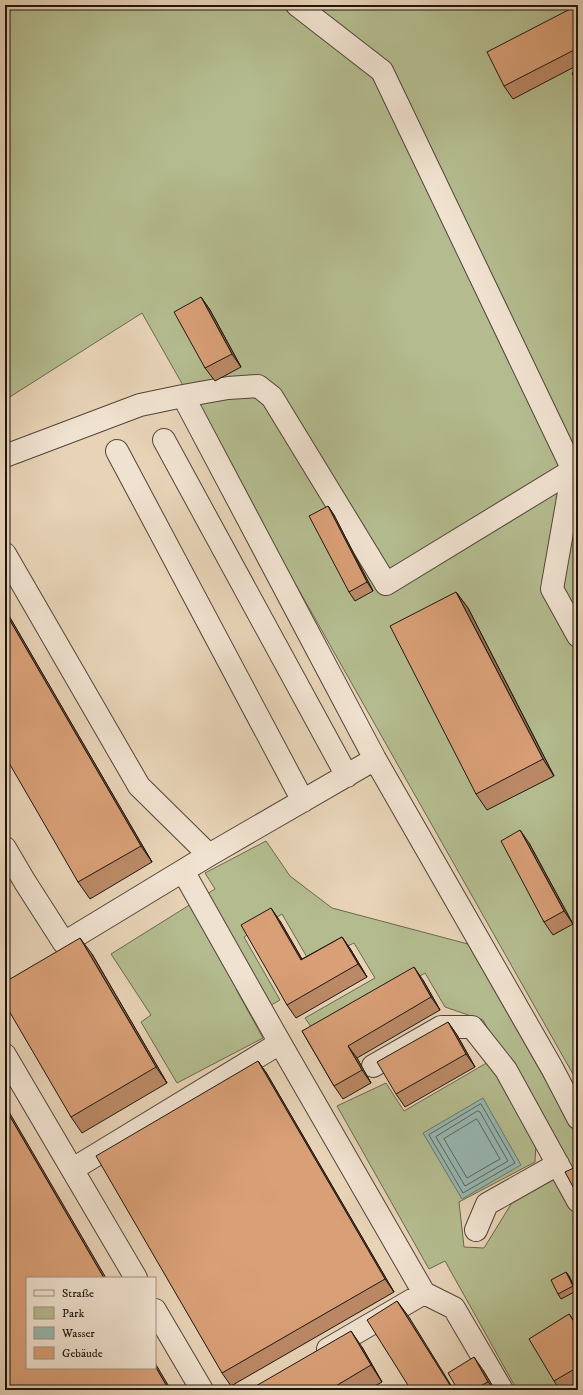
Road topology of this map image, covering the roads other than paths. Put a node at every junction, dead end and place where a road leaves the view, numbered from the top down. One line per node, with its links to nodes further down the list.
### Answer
1 (298, 5): 6 (lane)
2 (183, 396): 5 (lane); 6 (lane); 9 (lane)
3 (164, 440): 10 (lane)
4 (117, 451): 11 (lane)
5 (5, 456)
6 (573, 470): 8 (lane)
7 (5, 554): 13 (lane)
8 (578, 636)
9 (375, 759): 10 (lane); 18 (lane)
10 (347, 776): 11 (lane)
11 (303, 800): 13 (lane)
12 (5, 848): 14 (lane)
13 (210, 855): 14 (lane)
14 (183, 871): 15 (lane)
15 (280, 1043): 20 (lane); 24 (lane)
16 (5, 1055): 20 (lane)
17 (374, 1066): 19 (lane)
18 (578, 1118)
19 (558, 1164): 21 (lane); 22 (lane)
20 (73, 1169): 23 (lane)
21 (578, 1201)
22 (476, 1230)
23 (135, 1277)
24 (424, 1293): 26 (lane); 28 (lane)
25 (156, 1312): 27 (lane)
26 (315, 1358)
27 (202, 1390)
28 (502, 1390)

